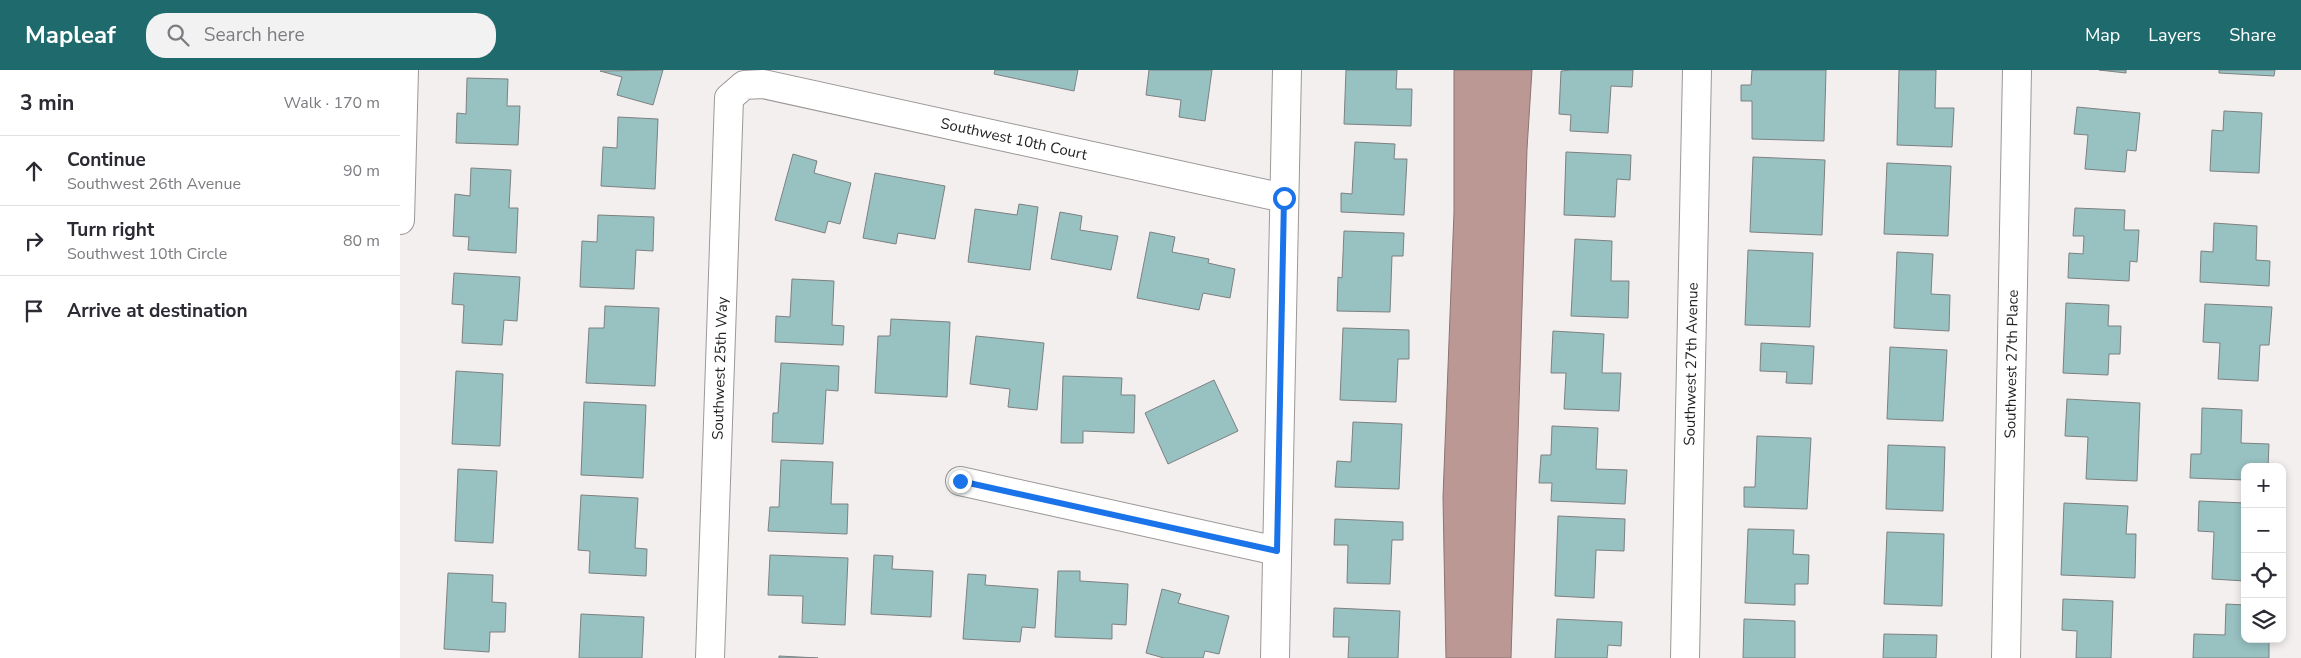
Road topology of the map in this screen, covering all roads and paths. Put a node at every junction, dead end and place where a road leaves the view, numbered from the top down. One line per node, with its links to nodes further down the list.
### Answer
1 (404, 70): 7 (street)
2 (1286, 70): 6 (street)
3 (1697, 70): 12 (street, Southwest 27th Avenue)
4 (2017, 70): 13 (street, Southwest 27th Place)
5 (744, 85): 6 (street, Southwest 10th Court); 10 (street, Southwest 25th Way)
6 (1284, 198): 9 (street)
7 (400, 220)
8 (960, 481): 9 (street)
9 (1277, 551): 11 (street)
10 (710, 658)
11 (1275, 658)
12 (1684, 658)
13 (2006, 658)

